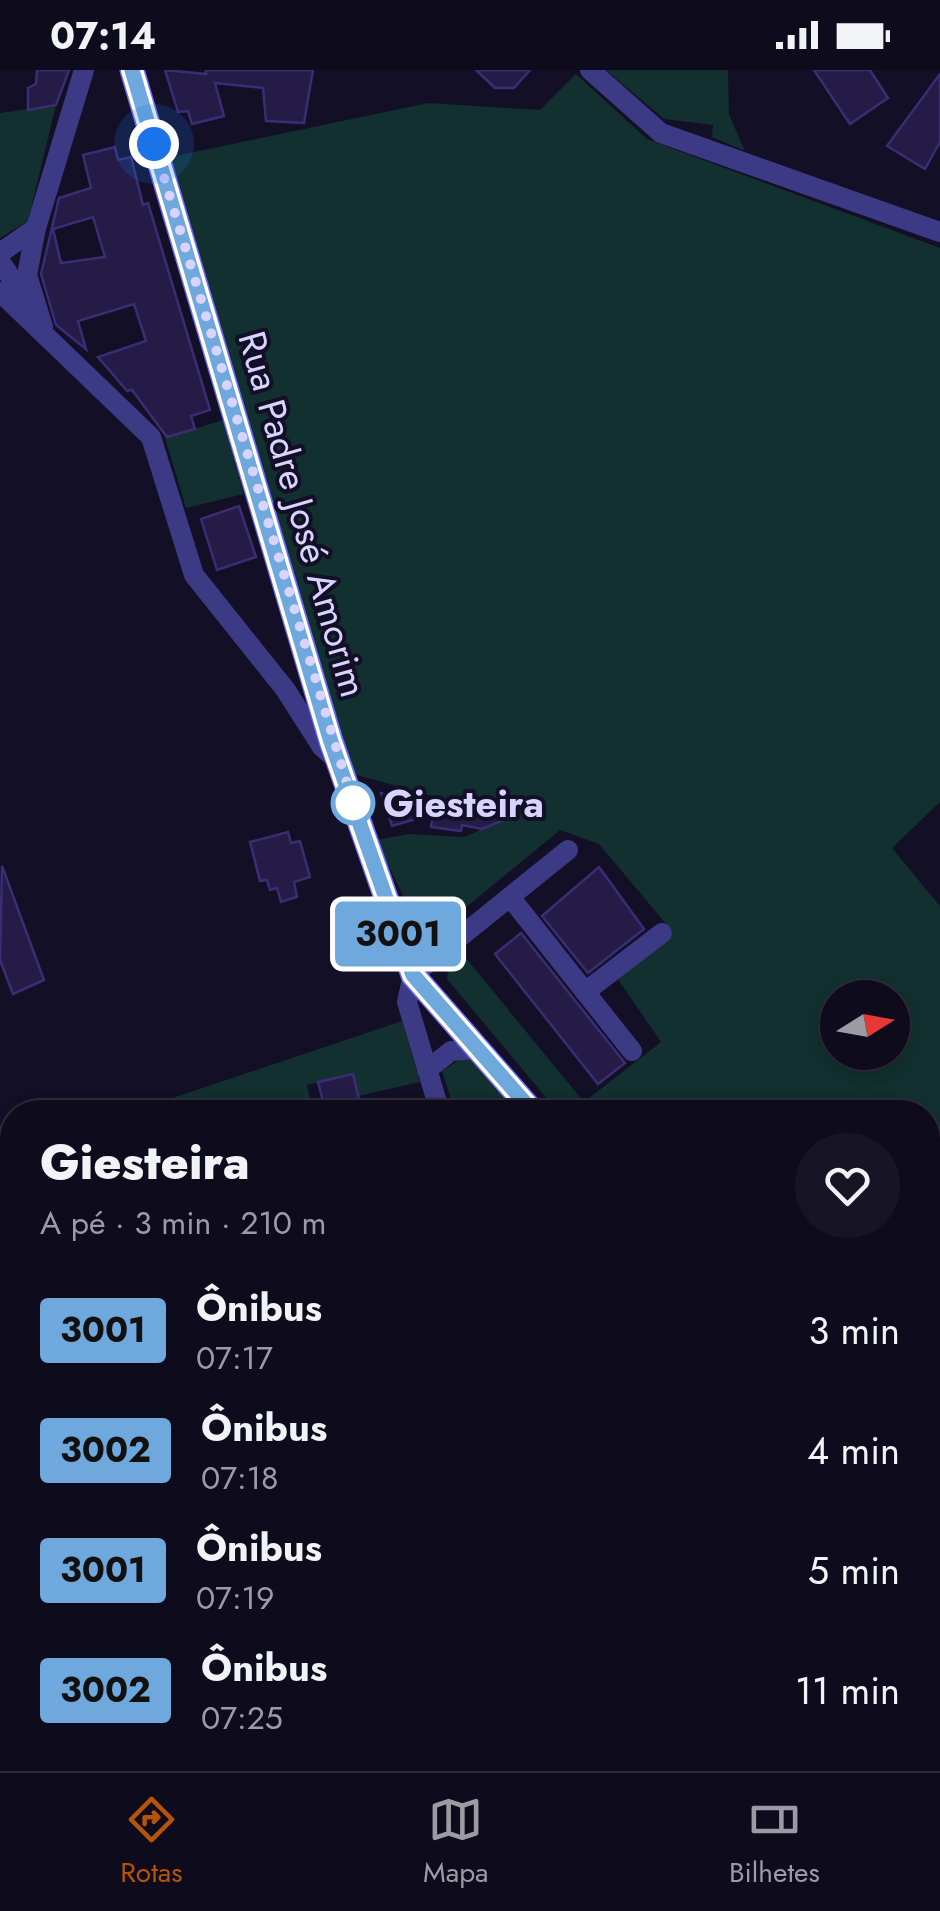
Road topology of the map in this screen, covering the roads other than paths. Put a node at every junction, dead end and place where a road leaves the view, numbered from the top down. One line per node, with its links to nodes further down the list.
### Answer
1 (84, 70): 4 (street)
2 (132, 70): 11 (street, Rua Padre José Amorim)
3 (590, 70): 5 (street)
4 (36, 228): 6 (street); 9 (street)
5 (940, 232)
6 (0, 253)
7 (0, 261): 9 (street)
8 (0, 292): 9 (street)
9 (43, 328): 10 (street)
10 (257, 653): 11 (street); 12 (street)
11 (309, 666): 13 (street, Rua Padre José Amorim)
12 (285, 690): 13 (street); 14 (street)
13 (317, 693): 14 (street, Rua Padre José Amorim)
14 (338, 762): 18 (street, Rua Padre José Amorim)
15 (568, 850): 16 (street)
16 (510, 897): 18 (street); 19 (street)
17 (662, 933): 19 (street)
18 (413, 975): 20 (street); 22 (street)
19 (585, 992): 21 (street)
20 (477, 1049): 22 (street); 24 (street)
21 (632, 1051)
22 (428, 1070): 23 (street)
23 (437, 1100)
24 (522, 1100)

